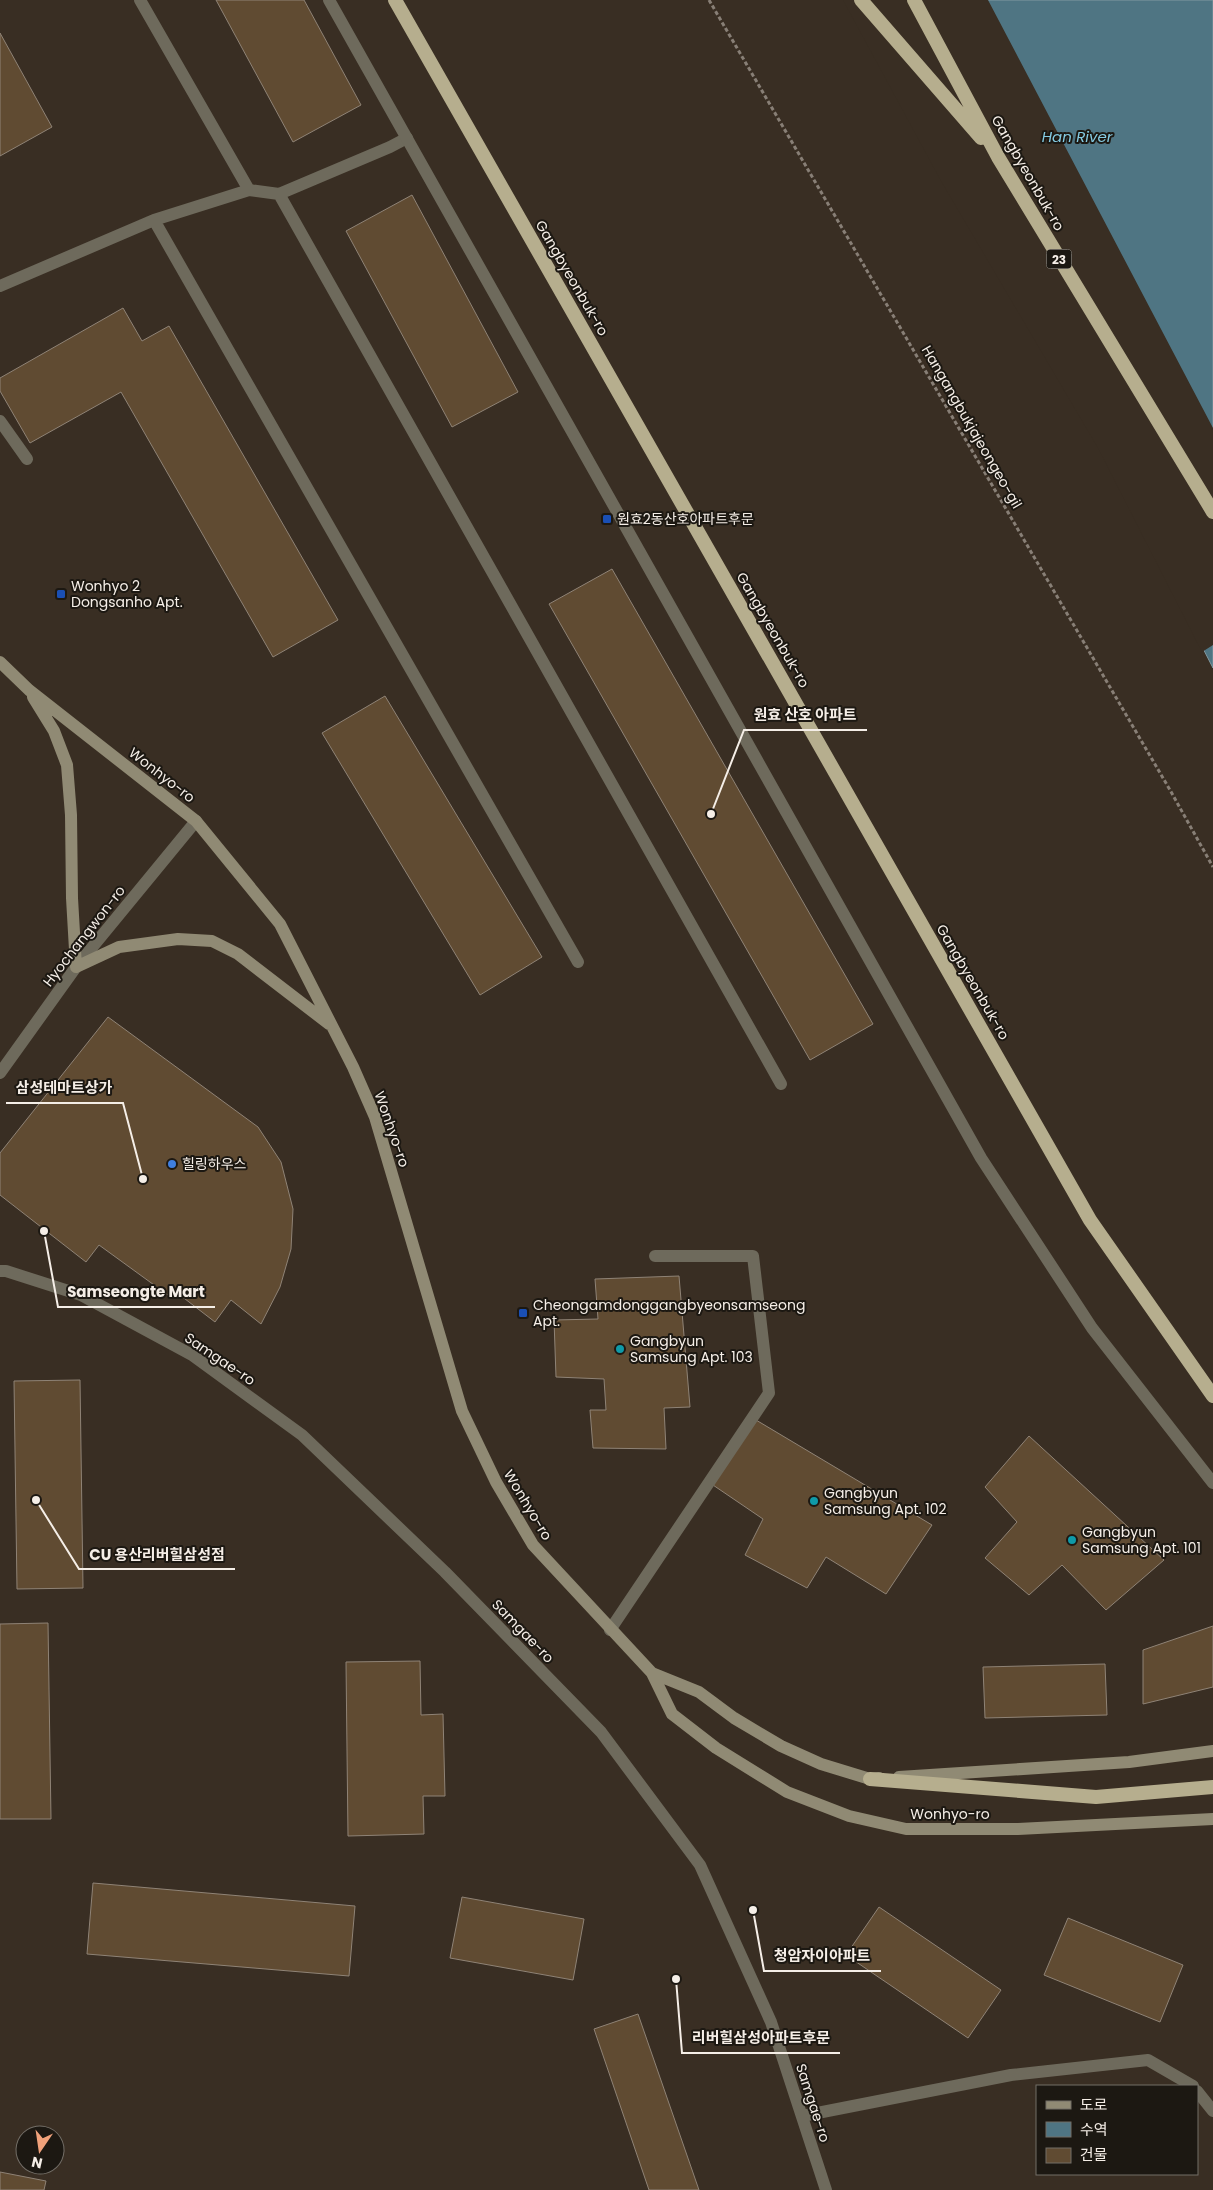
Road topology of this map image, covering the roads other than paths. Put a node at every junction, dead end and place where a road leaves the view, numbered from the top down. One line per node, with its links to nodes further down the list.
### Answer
1 (140, 0): 8 (street)
2 (329, 0): 6 (street)
3 (395, 0): 25 (highway, Gangbyeonbuk-ro)
4 (861, 0): 7 (highway)
5 (914, 0): 7 (highway, Gangbyeonbuk-ro / 23)
6 (407, 138): 9 (street); 26 (street)
7 (998, 157): 14 (highway, Gangbyeonbuk-ro / 23)
8 (249, 190): 9 (street); 10 (street)
9 (279, 194): 22 (street)
10 (154, 220): 11 (street); 18 (street)
11 (0, 286)
12 (0, 421): 13 (street)
13 (27, 459)
14 (1213, 512)
15 (0, 662): 16 (main road, Wonhyo-ro)
16 (29, 690): 17 (main road, Wonhyo-ro); 19 (main road)
17 (196, 821): 19 (street, Hyochangwon-ro); 20 (main road, Wonhyo-ro)
18 (578, 962)
19 (76, 967): 20 (main road); 21 (street, Hyochangwon-ro)
20 (332, 1026): 27 (main road, Wonhyo-ro)
21 (0, 1073)
22 (781, 1084)
23 (655, 1256): 27 (street)
24 (0, 1271): 36 (street, Samgae-ro)
25 (1213, 1396)
26 (1213, 1483)
27 (610, 1630): 28 (main road, Wonhyo-ro)
28 (652, 1673): 30 (main road, Wonhyo-ro); 32 (main road, Wonhyo-ro)
29 (1213, 1751): 30 (main road, Wonhyo-ro)
30 (870, 1779): 31 (highway)
31 (1213, 1787)
32 (1213, 1819)
33 (1190, 2085): 36 (street)
34 (1198, 2092): 35 (street)
35 (1213, 2110)
36 (802, 2116): 37 (street, Samgae-ro)
37 (826, 2190)

